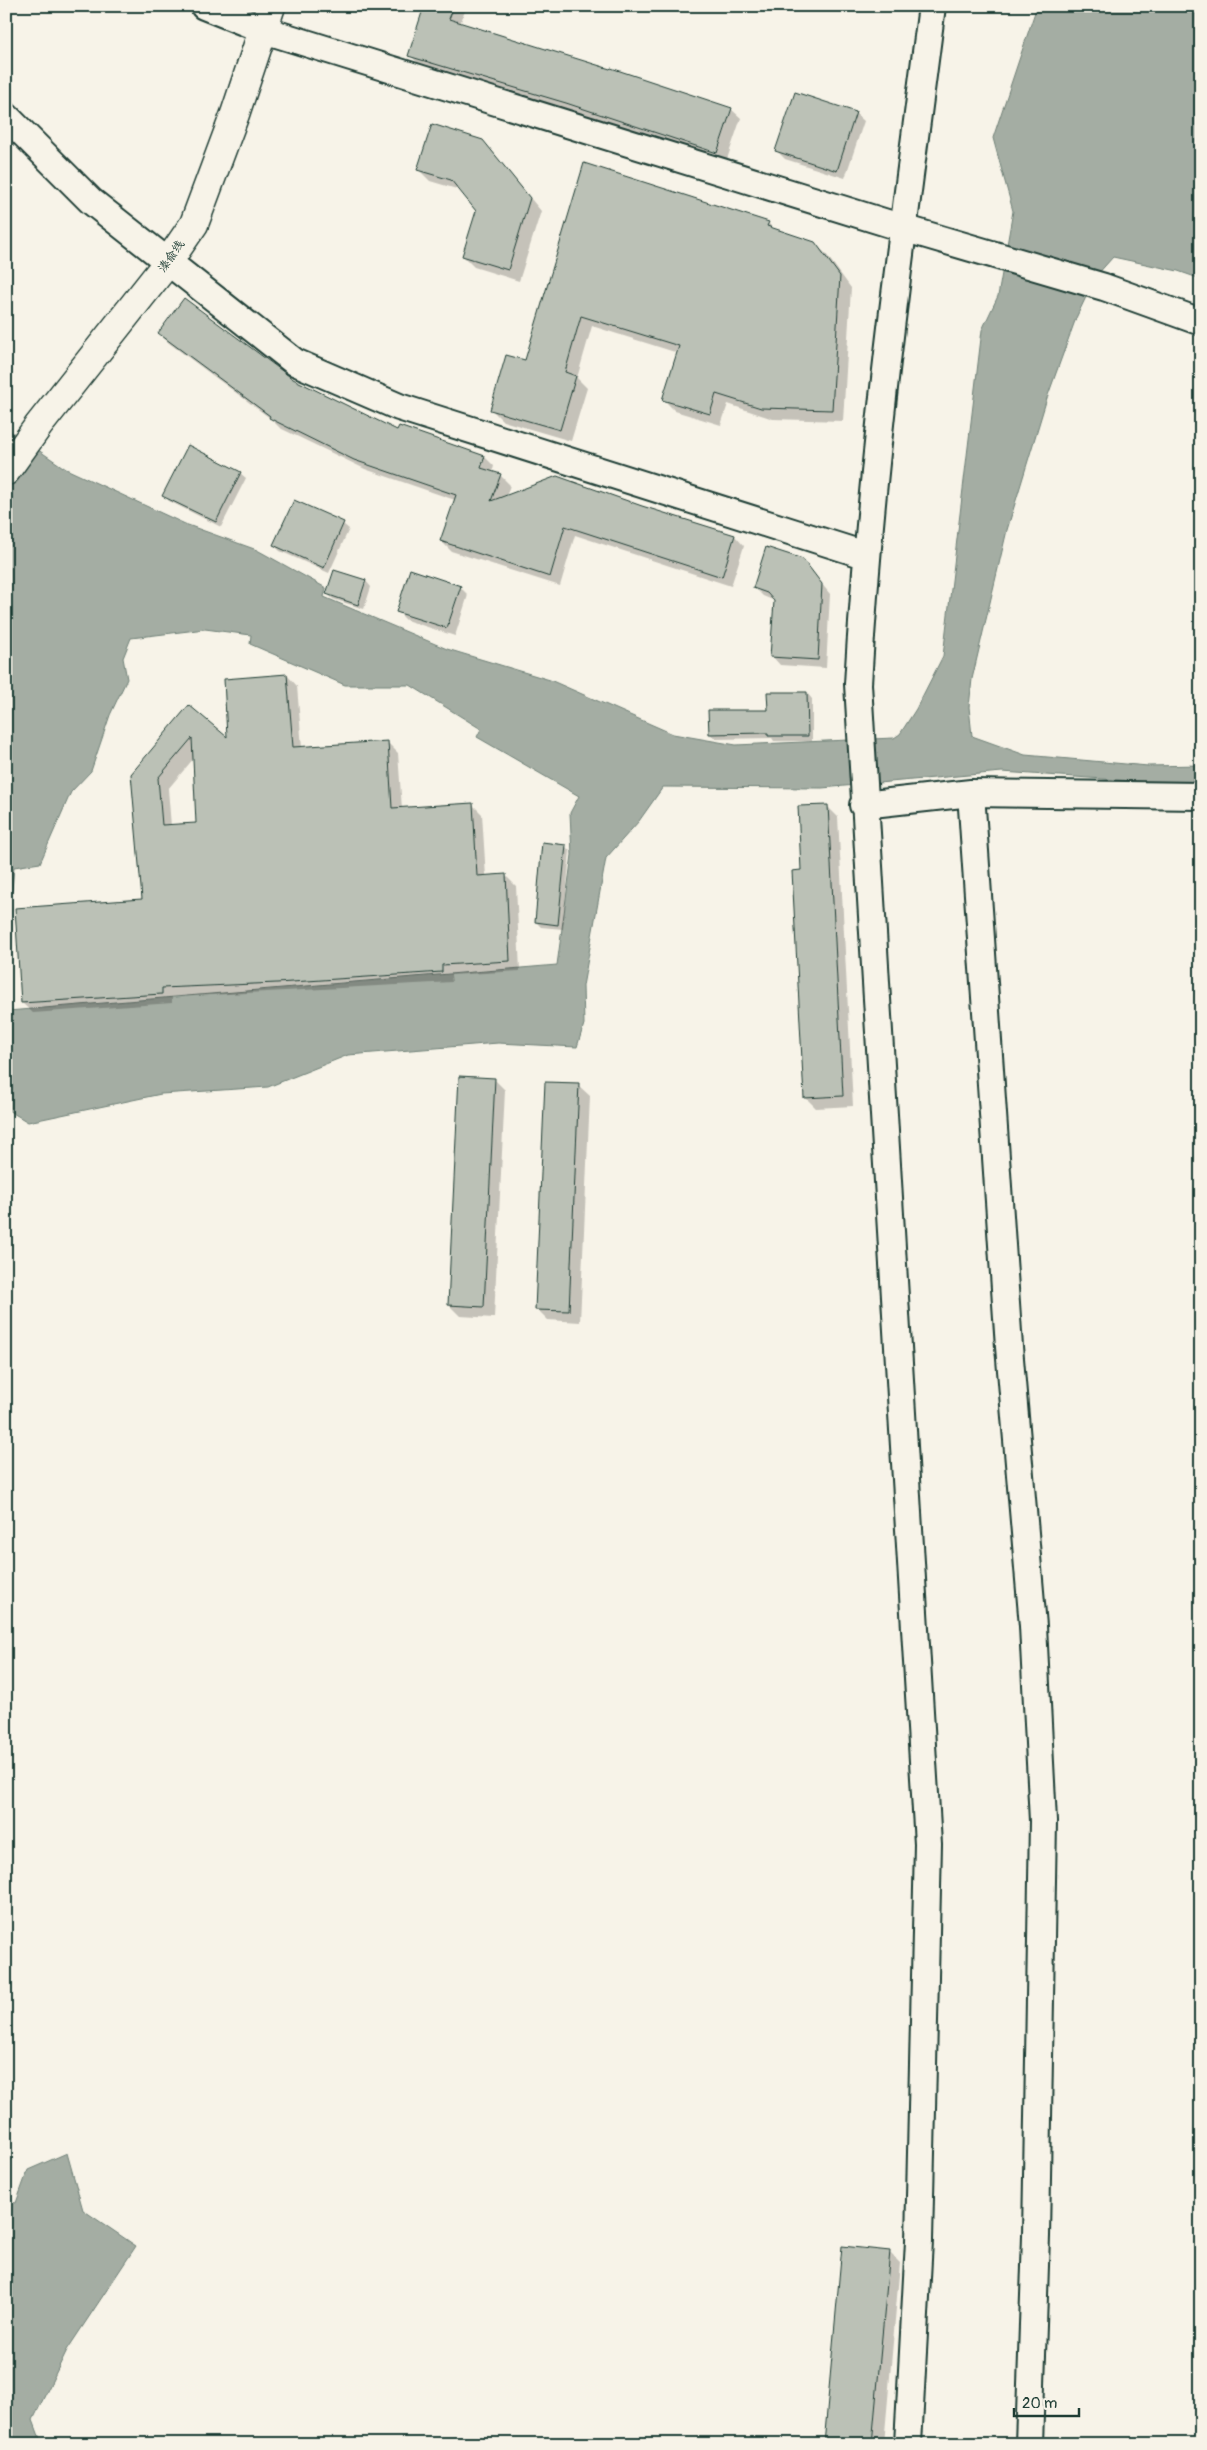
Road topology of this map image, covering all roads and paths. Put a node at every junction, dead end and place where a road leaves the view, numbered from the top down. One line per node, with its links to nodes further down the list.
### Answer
1 (204, 6): 3 (street)
2 (932, 6): 5 (street)
3 (268, 18): 5 (street); 6 (main road, 溱俞线)
4 (6, 116): 6 (street)
5 (903, 228): 7 (street); 9 (street)
6 (168, 262): 8 (main road, 溱俞线); 9 (street)
7 (1201, 322)
8 (6, 471)
9 (865, 556): 12 (street)
10 (971, 793): 11 (street); 12 (street); 14 (street)
11 (1201, 796)
12 (864, 805): 13 (street)
13 (908, 2444)
14 (1029, 2444)

